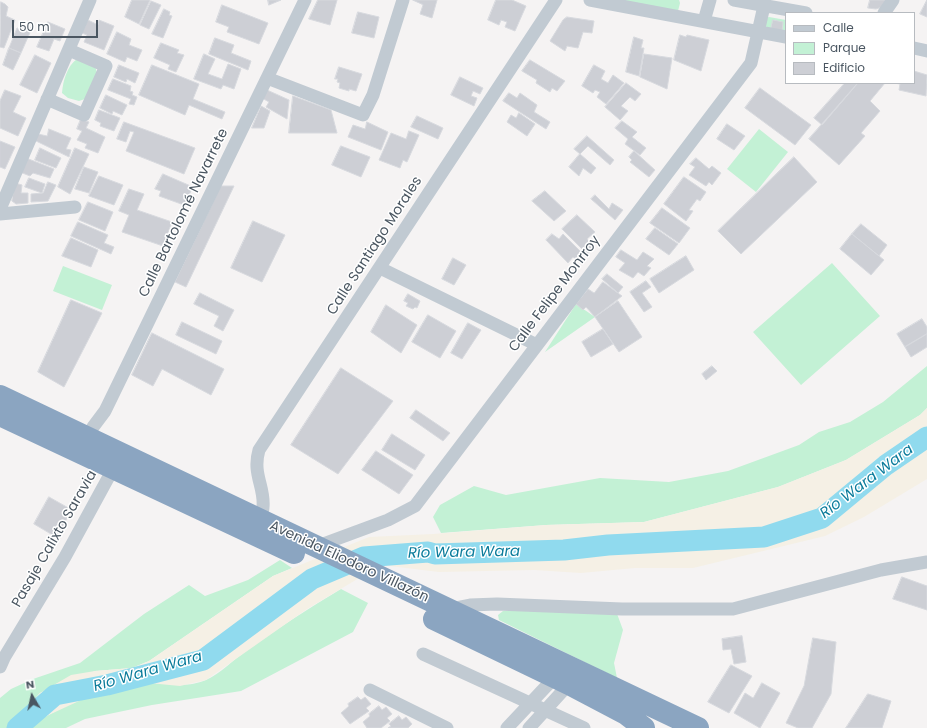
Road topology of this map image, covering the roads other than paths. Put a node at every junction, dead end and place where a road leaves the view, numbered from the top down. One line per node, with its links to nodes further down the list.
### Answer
1 (90, 0): 16 (street)
2 (305, 0): 18 (street, Calle Bartolomé Navarrete)
3 (403, 0): 18 (street)
4 (556, 0): 23 (street, Calle Santiago Morales)
5 (590, 0): 12 (street)
6 (710, 0): 12 (street)
7 (734, 0): 9 (street)
8 (892, 0): 11 (street)
9 (764, 6): 10 (street); 13 (street, Calle Felipe Monrroy)
10 (800, 12)
11 (885, 12)
12 (704, 21): 13 (street)
13 (759, 32): 14 (street); 24 (street, Calle Felipe Monrroy)
14 (785, 37)
15 (915, 48): 17 (street)
16 (69, 50): 19 (street); 19 (street)
17 (927, 51)
18 (267, 78): 27 (street, Calle Bartolomé Navarrete)
19 (47, 99): 21 (street)
20 (75, 207): 22 (street)
21 (0, 209)
22 (0, 214)
23 (380, 268): 24 (street); 29 (street, Calle Santiago Morales)
24 (537, 345): 30 (street, Calle Felipe Monrroy)
25 (0, 396): 27 (highway, Avenida Eliodoro Villazón)
26 (0, 415): 28 (highway, Avenida Eliodoro Villazón)
27 (88, 437): 29 (highway, Avenida Eliodoro Villazón)
28 (114, 469): 30 (highway, Avenida Eliodoro Villazón); 35 (street, Pasaje Calixto Saravia)
29 (260, 520): 30 (highway, Avenida Eliodoro Villazón)
30 (314, 552): 32 (highway, Avenida Eliodoro Villazón)
31 (927, 562): 33 (street)
32 (368, 580): 33 (highway, Avenida Eliodoro Villazón); 36 (highway, Avenida Eliodoro Villazón)
33 (454, 612): 45 (highway, Avenida Eliodoro Villazón)
34 (423, 654): 38 (street)
35 (1, 660)
36 (562, 681): 38 (street); 39 (street); 44 (highway, Avenida Eliodoro Villazón)
37 (370, 690): 40 (street)
38 (530, 703): 39 (street); 41 (street)
39 (546, 710): 42 (street); 43 (street)
40 (447, 728)
41 (507, 728)
42 (529, 728)
43 (584, 728)
44 (644, 728)
45 (698, 728)

